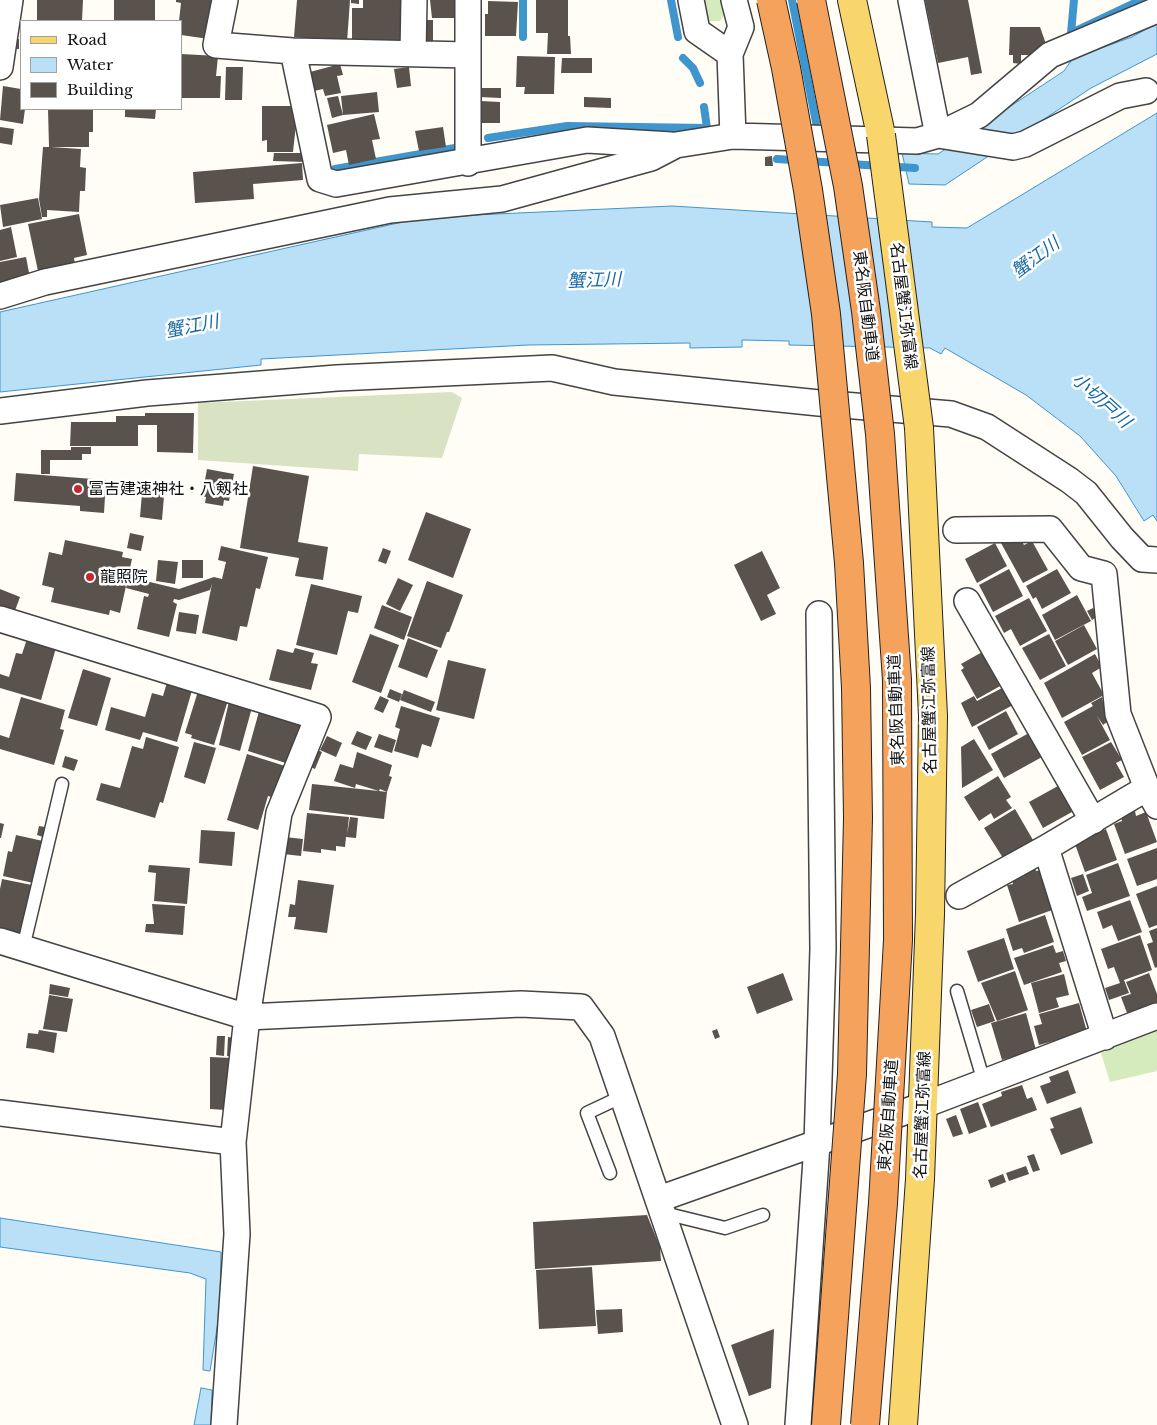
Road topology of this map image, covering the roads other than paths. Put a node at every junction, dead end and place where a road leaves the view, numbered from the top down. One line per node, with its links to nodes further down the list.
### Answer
1 (225, 0): 12 (street)
2 (414, 0): 13 (street)
3 (468, 0): 15 (street)
4 (691, 0): 14 (street)
5 (734, 0): 14 (street)
6 (771, 0): 51 (highway, bridge)
7 (811, 0): 52 (highway, 東名阪自動車道, bridge)
8 (852, 0): 41 (main road, 名古屋蟹江弥富線, bridge)
9 (911, 0): 19 (street)
10 (6, 6): 16 (street)
11 (1157, 10): 19 (street)
12 (293, 50): 13 (street); 21 (street)
13 (414, 53): 15 (street)
14 (730, 54): 18 (street)
15 (468, 55): 21 (street)
16 (0, 66)
17 (1146, 91): 19 (street)
18 (733, 136): 19 (street); 20 (street)
19 (947, 136)
20 (676, 146): 21 (street); 22 (street)
21 (468, 162)
22 (0, 296)
23 (0, 411): 25 (street)
24 (956, 530): 30 (street)
25 (1157, 560)
26 (967, 601): 31 (street)
27 (820, 614): 44 (street)
28 (0, 621): 36 (street)
29 (62, 784): 34 (lane)
30 (1152, 797): 31 (street)
31 (1093, 820): 32 (street)
32 (1046, 848): 33 (street); 38 (street)
33 (960, 896)
34 (11, 945): 36 (street)
35 (957, 991): 39 (lane)
36 (247, 1016): 40 (street); 43 (street)
37 (1157, 1016): 38 (street)
38 (1105, 1037): 39 (street)
39 (984, 1082): 41 (street)
40 (623, 1096): 45 (lane); 46 (street)
41 (924, 1106): 44 (street); 53 (main road, 名古屋蟹江弥富線)
42 (0, 1113): 43 (street)
43 (233, 1142): 48 (street)
44 (817, 1144): 46 (street); 50 (street)
45 (610, 1173)
46 (661, 1206): 47 (lane); 49 (street)
47 (763, 1216)
48 (224, 1425)
49 (735, 1425)
50 (798, 1425)
51 (826, 1425)
52 (864, 1425)
53 (903, 1425)

